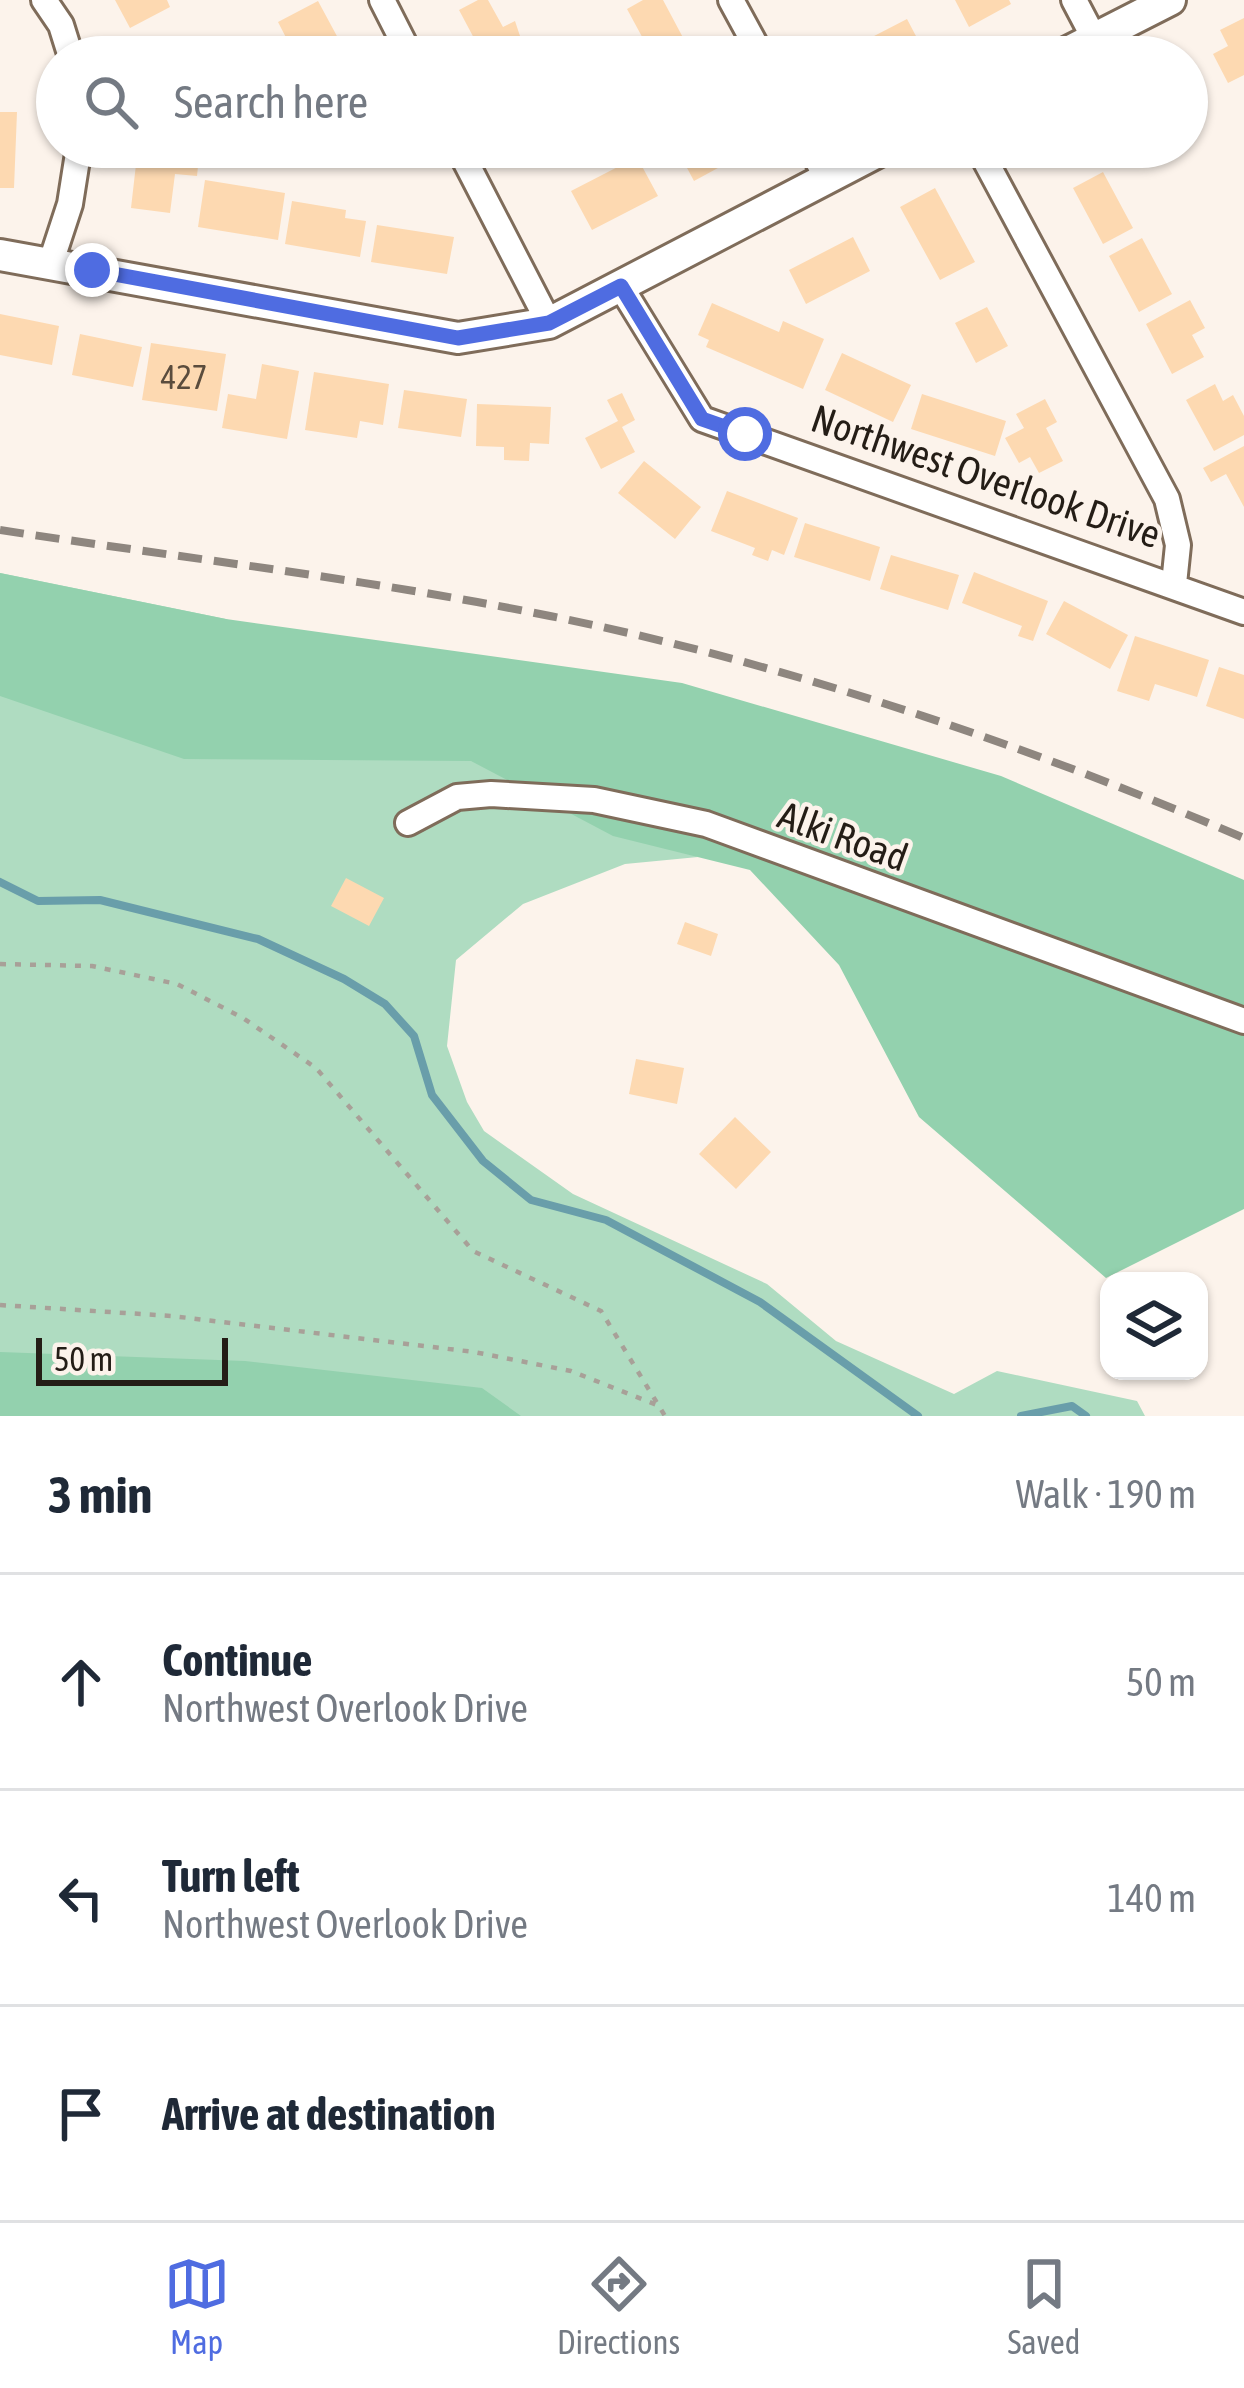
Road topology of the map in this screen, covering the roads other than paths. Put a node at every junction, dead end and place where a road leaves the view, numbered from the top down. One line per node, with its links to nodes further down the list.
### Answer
1 (44, 0): 6 (street)
2 (382, 0): 7 (street)
3 (731, 0): 8 (street)
4 (1074, 0): 9 (street)
5 (1170, 0): 10 (street)
6 (64, 36)
7 (400, 36)
8 (751, 36)
9 (1093, 36)
10 (1098, 36)
11 (76, 168): 18 (street)
12 (469, 168): 20 (street)
13 (822, 168): 16 (street)
14 (846, 168): 16 (street)
15 (989, 168): 21 (street)
16 (827, 178): 19 (street)
17 (0, 255): 18 (street)
18 (51, 262): 20 (street)
19 (621, 286): 20 (street); 21 (street, Northwest Overlook Drive)
20 (549, 323)
21 (1174, 584): 22 (street, Northwest Overlook Drive)
22 (1244, 611)
23 (408, 823): 24 (street, Alki Road)
24 (1244, 1021)

